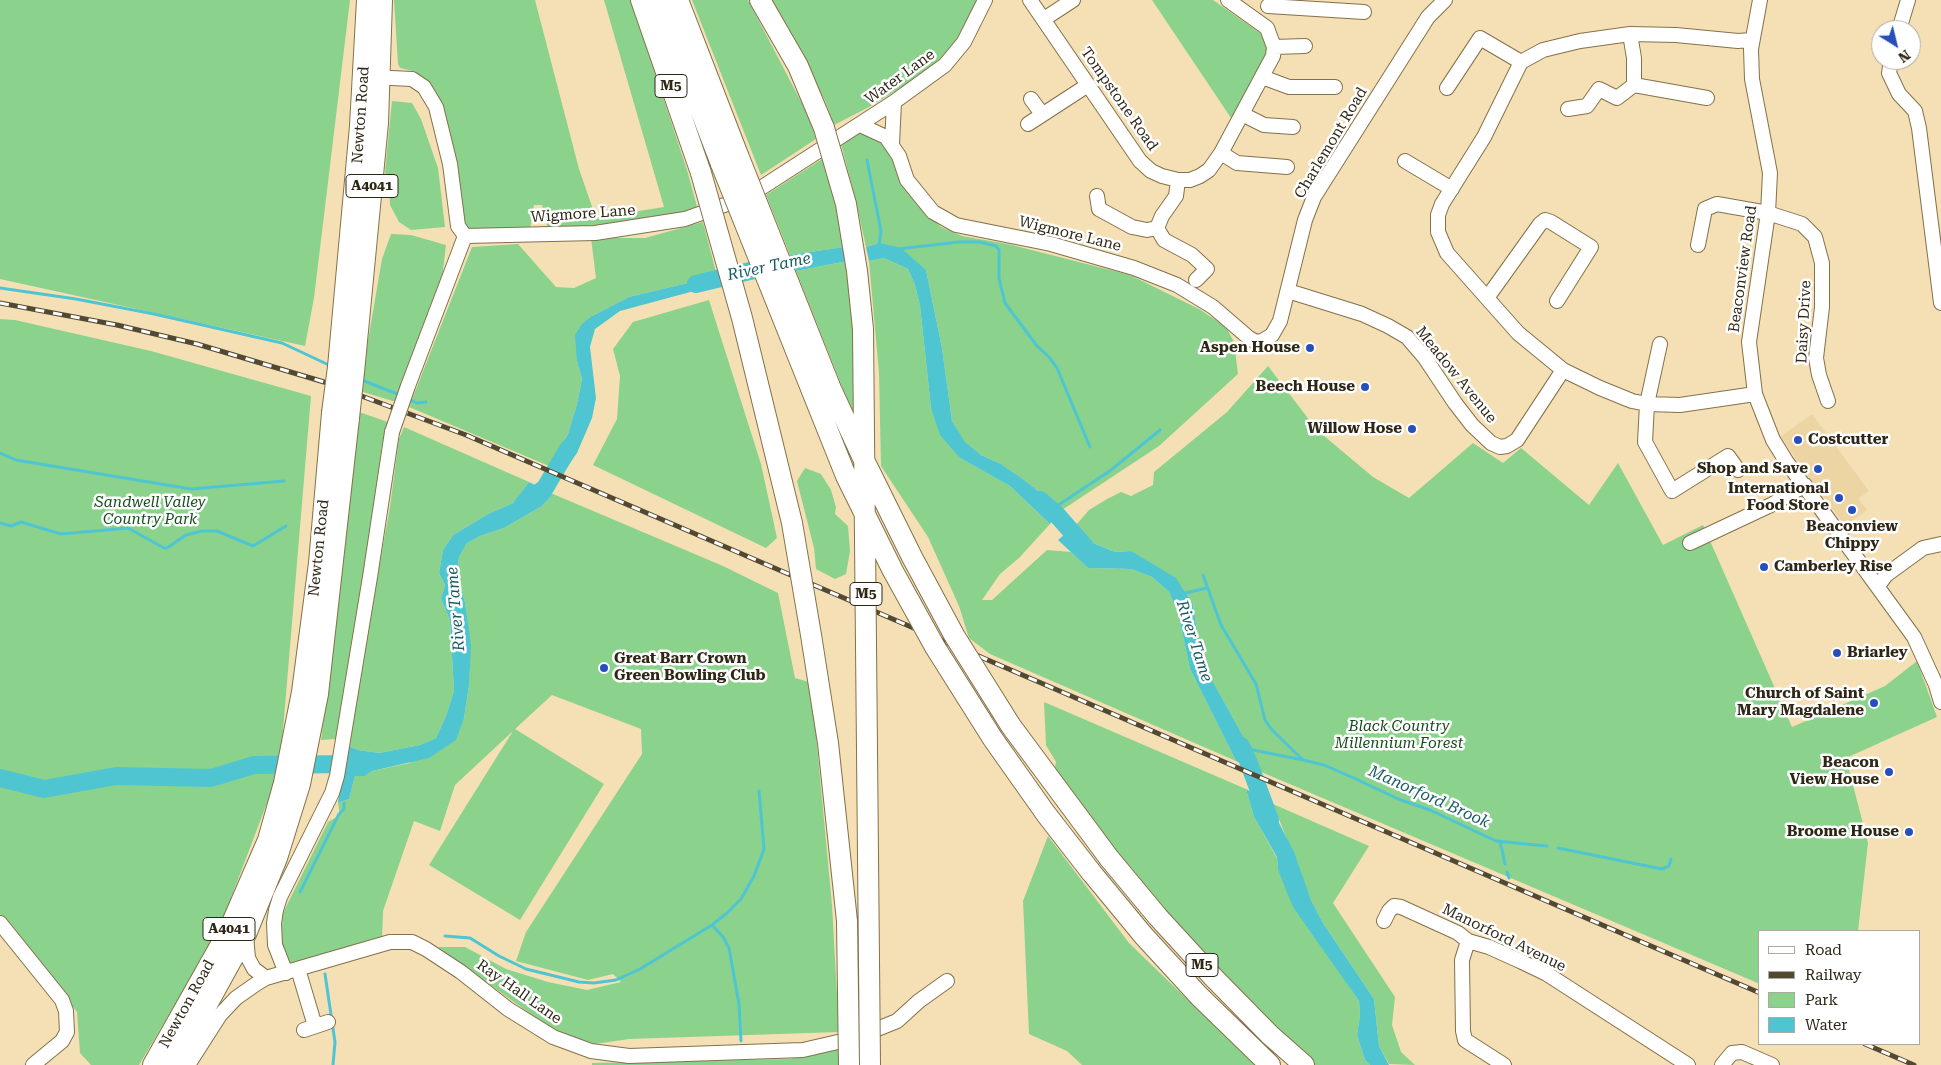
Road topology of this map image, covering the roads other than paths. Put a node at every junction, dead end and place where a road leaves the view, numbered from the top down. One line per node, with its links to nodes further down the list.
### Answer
1 (367, 0): 25 (highway, Newton Road / A4041)
2 (382, 0): 25 (highway, Newton Road / A4041)
3 (641, 0): 84 (highway, M5, bridge)
4 (658, 0): 42 (highway, M5)
5 (678, 0): 42 (highway, M5)
6 (760, 0): 85 (highway, M5, bridge)
7 (985, 0): 33 (street, Water Lane)
8 (1030, 0): 16 (street, Tompstone Road)
9 (1073, 0): 16 (street)
10 (1228, 0): 17 (street)
11 (1446, 0): 53 (street, Charlemont Road)
12 (1760, 0): 20 (street, Beaconview Road)
13 (1908, 0): 18 (street)
14 (1270, 3): 15 (street); 17 (street)
15 (1364, 12)
16 (1044, 19): 27 (street, Tompstone Road)
17 (1256, 20): 22 (street)
18 (1902, 20)
19 (1630, 34): 20 (street); 23 (street); 28 (street)
20 (1751, 40): 48 (street, Beaconview Road)
21 (1305, 46): 22 (street)
22 (1274, 47): 26 (street)
23 (1521, 62): 30 (street); 46 (street)
24 (1889, 70): 56 (street)
25 (372, 77): 50 (street); 69 (highway, Newton Road / A4041, bridge)
26 (1262, 77): 29 (street); 36 (street)
27 (1088, 85): 35 (street); 45 (street, Tompstone Road)
28 (1634, 85): 31 (street); 34 (street)
29 (1335, 87)
30 (1447, 88)
31 (1707, 98)
32 (1031, 99): 35 (street)
33 (894, 102): 38 (street, Water Lane); 40 (street, Wigmore Lane)
34 (1568, 109)
35 (1042, 114): 37 (street)
36 (1242, 114): 39 (street); 41 (street)
37 (1028, 124)
38 (860, 125): 40 (street, Wigmore Lane); 50 (street, Wigmore Lane)
39 (1293, 127)
40 (892, 144): 57 (street, Wigmore Lane)
41 (1220, 154): 44 (street); 45 (street)
42 (729, 160): 86 (highway, M5, bridge); 87 (highway, M5, bridge)
43 (1405, 161): 46 (street)
44 (1287, 168)
45 (1178, 180): 49 (street)
46 (1452, 189): 54 (street)
47 (1095, 207): 49 (street)
48 (1768, 214): 51 (street, Daisy Drive); 60 (street, Beaconview Road); 61 (street, Daisy Drive)
49 (1157, 228): 52 (street)
50 (465, 236): 73 (street, bridge)
51 (1698, 245)
52 (1196, 280)
53 (1288, 291): 57 (street, Charlemont Road); 59 (street, Meadow Avenue)
54 (1487, 298): 55 (street); 59 (street)
55 (1557, 301)
56 (1941, 303)
57 (1262, 341)
58 (1660, 344): 62 (street)
59 (1563, 370): 62 (street)
60 (1755, 394): 62 (street); 64 (street, Beaconview Road)
61 (1828, 401)
62 (1647, 404): 63 (street)
63 (1738, 470)
64 (1805, 485): 65 (street); 67 (street, Beaconview Road)
65 (1690, 543)
66 (1941, 544): 67 (street)
67 (1878, 586): 68 (street, Beaconview Road)
68 (1941, 702)
69 (292, 784): 70 (highway, Newton Road / A4041); 81 (highway, Newton Road / A4041)
70 (254, 915): 73 (street); 74 (highway, Newton Road / A4041)
71 (1384, 921): 75 (street, Manorford Avenue)
72 (0, 923): 80 (street)
73 (274, 923): 76 (street)
74 (246, 934): 77 (street); 82 (highway, Newton Road / A4041)
75 (1468, 942): 88 (street); 89 (street, Manorford Avenue)
76 (292, 971): 77 (street, Ray Hall Lane); 78 (street, Ray Hall Lane); 79 (street)
77 (266, 978): 83 (street, Newton Road)
78 (947, 981)
79 (315, 1026)
80 (33, 1065)
81 (153, 1065)
82 (172, 1065)
83 (188, 1065)
84 (849, 1065)
85 (870, 1065)
86 (1270, 1065)
87 (1304, 1065)
88 (1504, 1065)
89 (1688, 1065)
90 (1722, 1065): 91 (street)
91 (1772, 1065)

